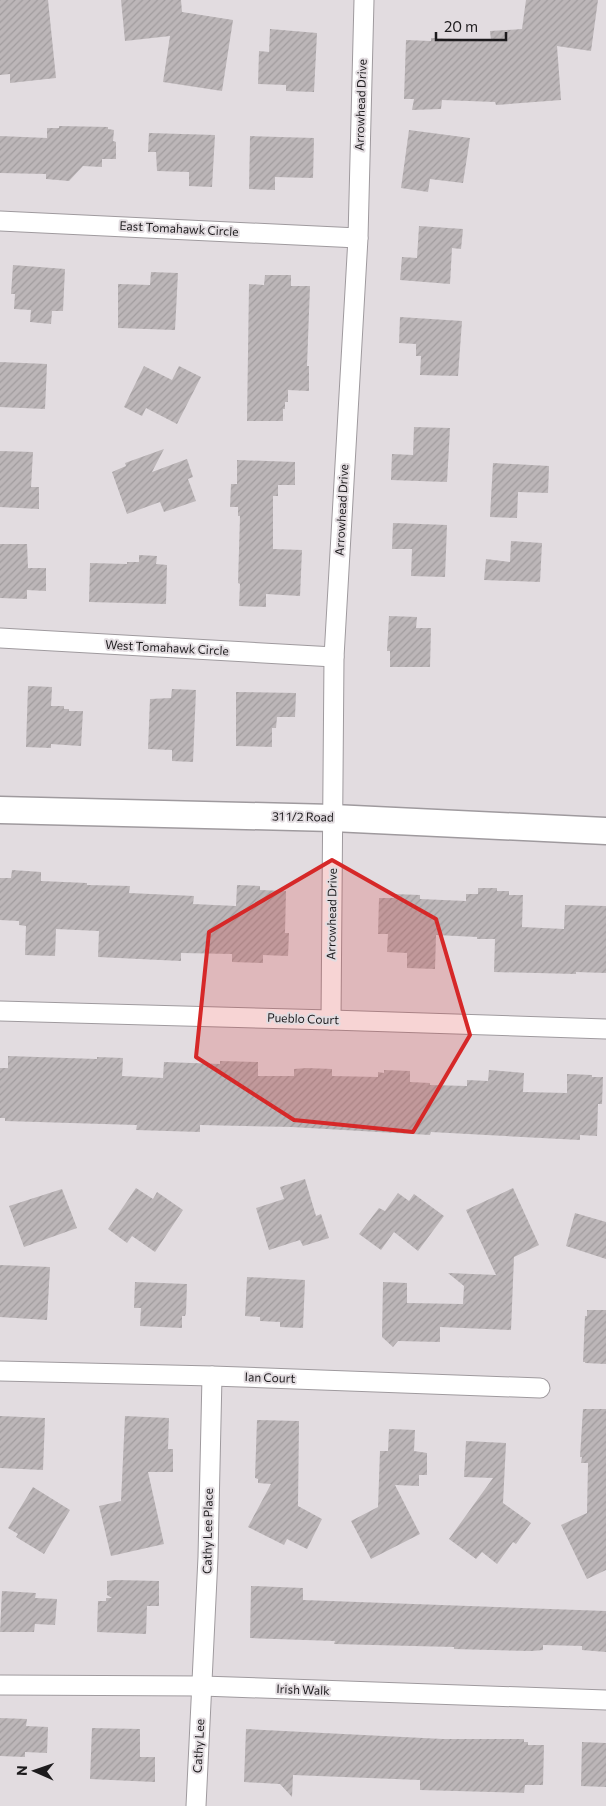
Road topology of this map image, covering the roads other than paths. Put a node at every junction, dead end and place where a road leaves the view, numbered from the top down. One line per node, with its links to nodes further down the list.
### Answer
1 (364, 0): 3 (street, Arrowhead Drive)
2 (0, 221): 3 (street, East Tomahawk Circle)
3 (358, 238): 5 (street, Arrowhead Drive)
4 (0, 638): 5 (street, West Tomahawk Circle)
5 (334, 657): 7 (street, Arrowhead Drive)
6 (0, 810): 7 (street, 31 1/2 Road)
7 (333, 818): 8 (street, 31 1/2 Road); 10 (street, Arrowhead Drive)
8 (606, 831)
9 (0, 1011): 10 (street, Pueblo Court)
10 (331, 1020): 11 (street, Pueblo Court)
11 (606, 1029)
12 (0, 1371): 13 (street, Ian Court)
13 (212, 1376): 14 (street, Ian Court); 16 (street, Cathy Lee Place)
14 (540, 1388)
15 (0, 1685): 16 (street, Irish Walk)
16 (202, 1686): 17 (street, Irish Walk); 18 (street, Cathy Lee)
17 (606, 1700)
18 (196, 1806)

